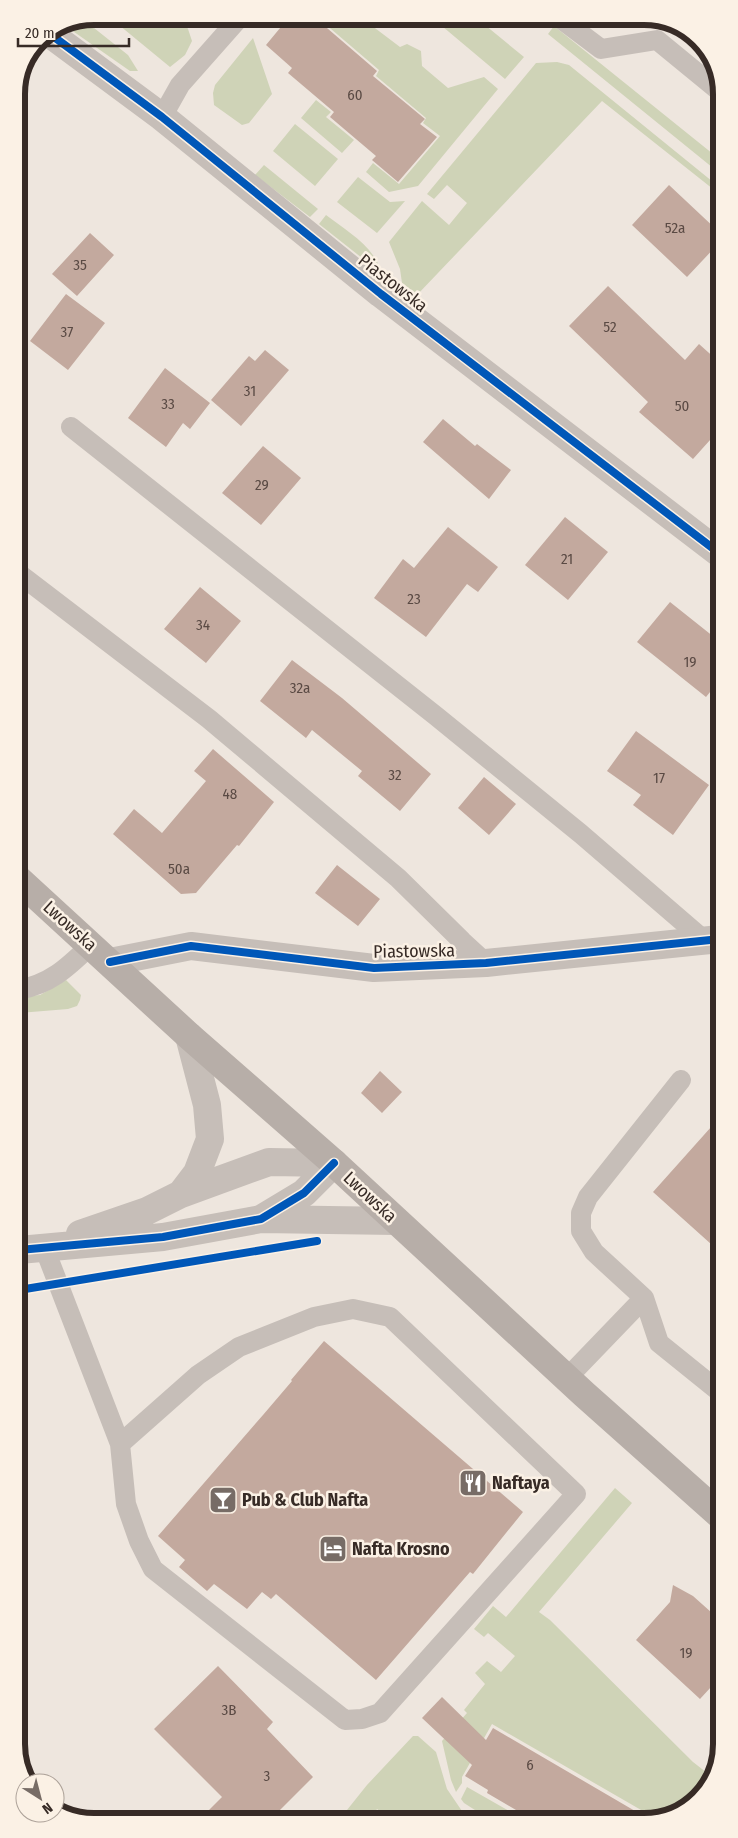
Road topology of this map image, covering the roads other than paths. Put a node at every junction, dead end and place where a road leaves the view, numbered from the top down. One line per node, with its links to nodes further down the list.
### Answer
1 (233, 25): 5 (lane)
2 (570, 25): 4 (lane)
3 (55, 38): 5 (street, Piastowska)
4 (712, 85)
5 (162, 117): 7 (street, Piastowska)
6 (71, 427): 10 (lane, Piastowska)
7 (713, 549)
8 (25, 578): 12 (lane)
9 (25, 885): 11 (main road, Lwowska)
10 (712, 940): 12 (street, Piastowska)
11 (101, 954): 12 (street, Piastowska); 13 (lane); 14 (main road, Lwowska)
12 (486, 963)
13 (25, 989)
14 (189, 1036): 16 (main road, Lwowska); 17 (street)
15 (681, 1080): 21 (lane)
16 (334, 1164): 17 (street); 18 (street); 19 (main road, Lwowska)
17 (181, 1194): 20 (street)
18 (261, 1219): 19 (street); 20 (street)
19 (396, 1221): 22 (main road, Lwowska)
20 (31, 1248): 24 (lane)
21 (644, 1298): 22 (lane); 23 (lane)
22 (567, 1378): 25 (main road, Lwowska)
23 (713, 1387)
24 (120, 1444): 24 (lane)
25 (713, 1509)

